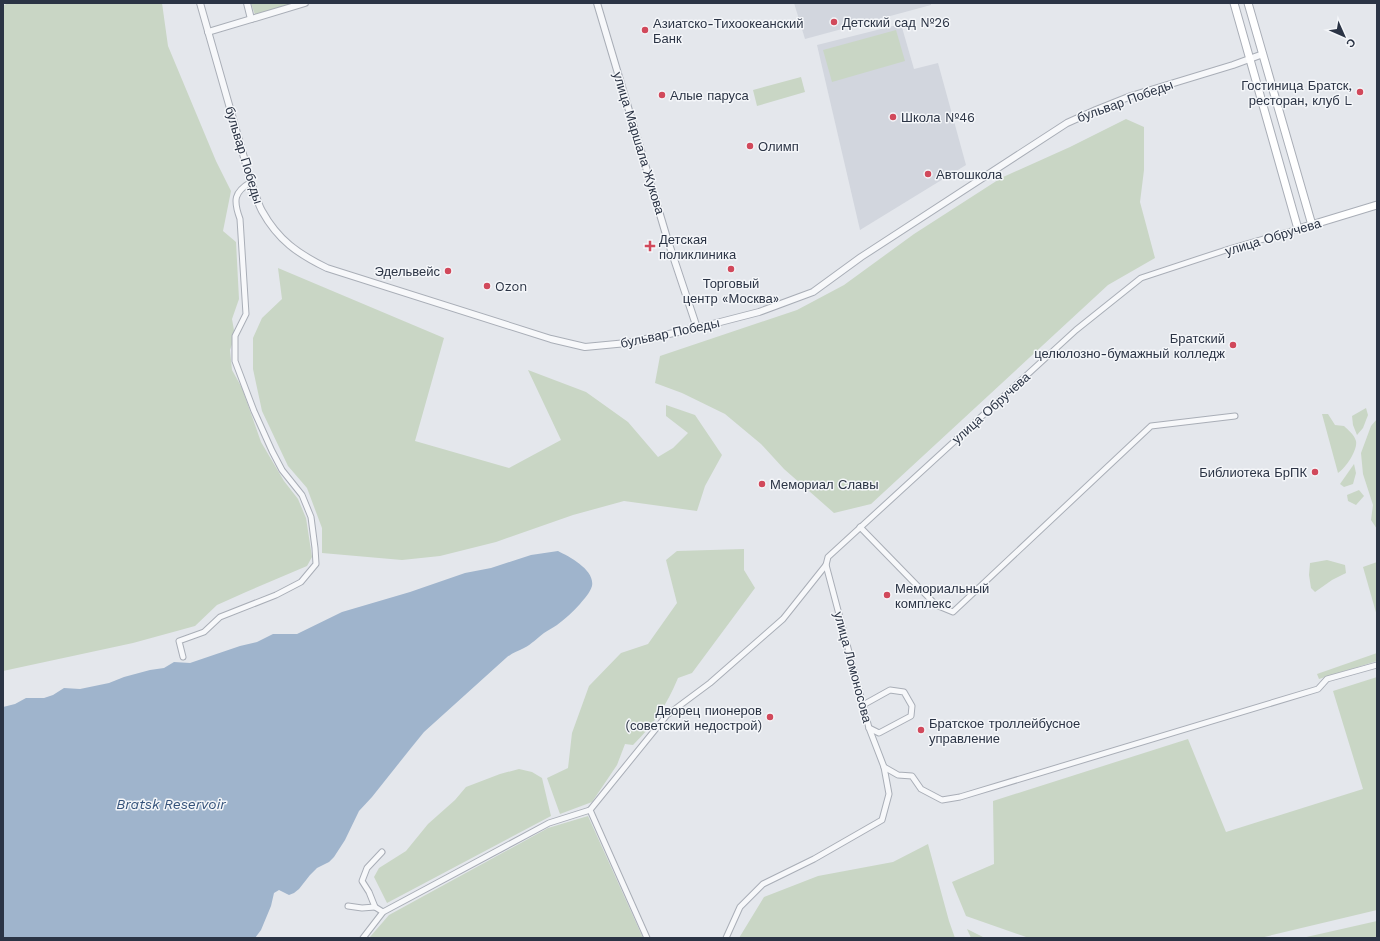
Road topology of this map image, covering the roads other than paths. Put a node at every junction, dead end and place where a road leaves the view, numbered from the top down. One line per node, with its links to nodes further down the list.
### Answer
1 (200, 3): 8 (street, бульвар Победы)
2 (247, 3): 7 (street)
3 (305, 3): 7 (street)
4 (597, 3): 15 (street, улица Маршала Жукова)
5 (1234, 3): 10 (main road)
6 (1248, 3): 9 (main road)
7 (251, 19): 8 (street)
8 (208, 32): 11 (street, бульвар Победы)
9 (1263, 54): 10 (street, бульвар Победы); 13 (main road)
10 (1250, 58): 14 (main road); 15 (street, бульвар Победы)
11 (251, 182): 15 (street, бульвар Победы); 19 (street)
12 (1377, 205): 13 (main road, улица Обручева)
13 (1312, 225): 14 (main road, улица Обручева)
14 (1298, 229): 17 (street, улица Обручева)
15 (697, 328)
16 (1235, 416): 17 (street)
17 (860, 527): 18 (street, улица Обручева)
18 (826, 565): 21 (street, улица Ломоносова); 24 (street, улица Обручева)
19 (183, 657)
20 (1377, 665): 23 (street)
21 (863, 705): 22 (street, улица Ломоносова); 22 (street)
22 (869, 728): 23 (street, улица Ломоносова)
23 (884, 767): 31 (street, улица Ломоносова)
24 (590, 810): 28 (street); 30 (street)
25 (382, 852): 27 (street)
26 (348, 906): 27 (street)
27 (375, 907): 28 (street)
28 (383, 912): 29 (street)
29 (364, 938)
30 (647, 938)
31 (726, 938)

